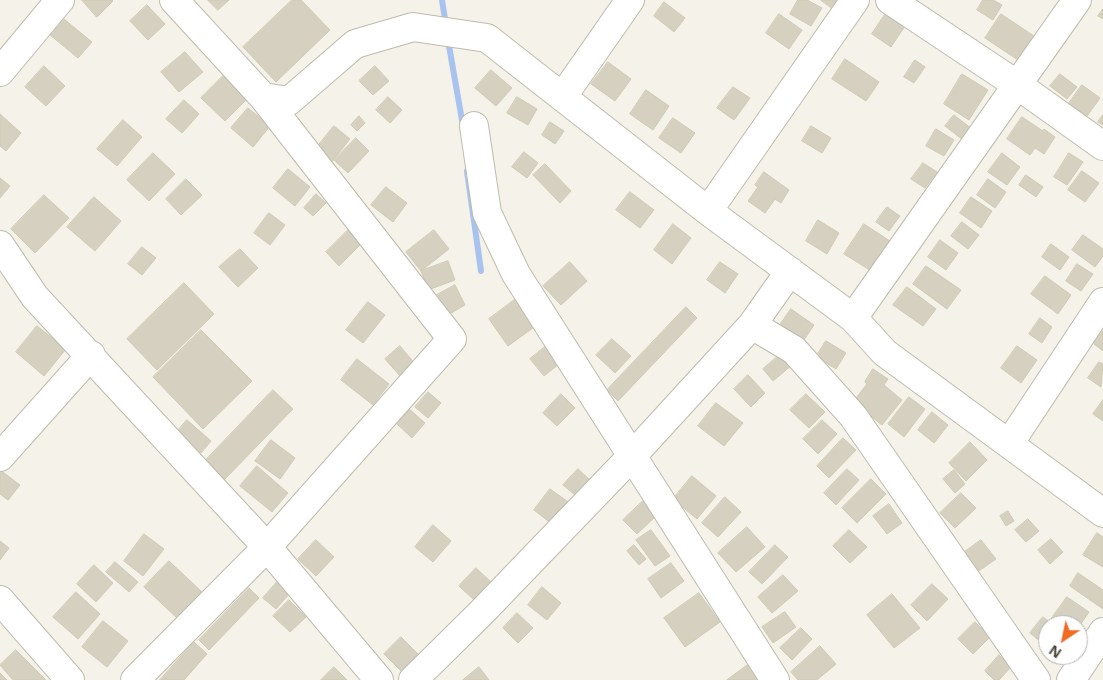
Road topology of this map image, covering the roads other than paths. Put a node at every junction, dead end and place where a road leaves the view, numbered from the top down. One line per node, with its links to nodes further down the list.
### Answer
1 (60, 0): 7 (street)
2 (174, 0): 10 (street)
3 (630, 0): 9 (street)
4 (855, 0): 13 (street)
5 (890, 0): 8 (street)
6 (1077, 0): 8 (street)
7 (3, 63)
8 (1018, 86): 12 (street); 17 (street)
9 (563, 96): 10 (street); 13 (street)
10 (263, 97): 24 (street)
11 (474, 126): 21 (street)
12 (1103, 146)
13 (708, 211): 15 (street)
14 (0, 245): 19 (street)
15 (790, 271): 17 (street); 18 (street)
16 (1103, 302): 20 (street)
17 (852, 318): 20 (street)
18 (752, 325): 21 (street); 32 (street)
19 (91, 355): 22 (street); 24 (street)
20 (1009, 444): 23 (street)
21 (632, 456): 30 (street); 31 (street)
22 (0, 457)
23 (1103, 513)
24 (267, 547): 28 (street); 29 (street)
25 (0, 600): 27 (street)
26 (1103, 632): 33 (street)
27 (70, 680)
28 (135, 680)
29 (379, 680)
30 (412, 680)
31 (775, 680)
32 (1036, 680)
33 (1071, 680)

